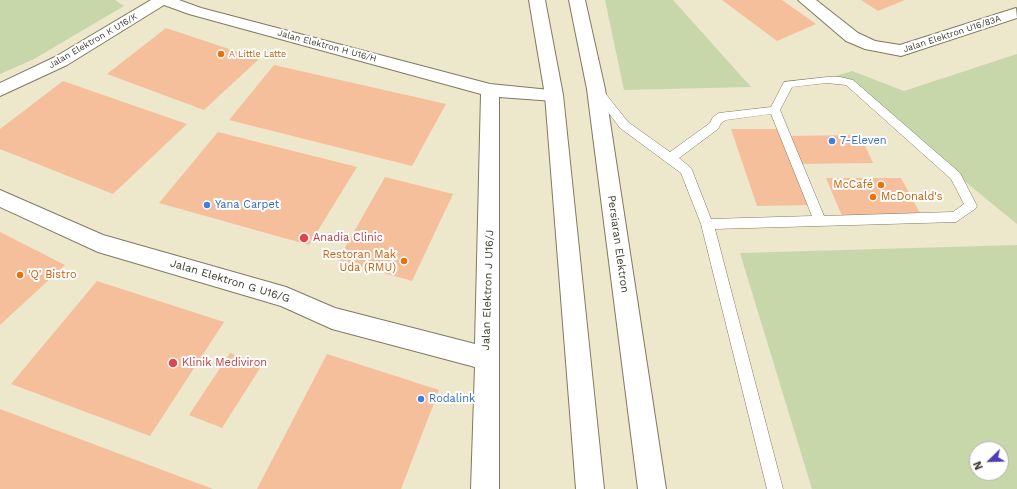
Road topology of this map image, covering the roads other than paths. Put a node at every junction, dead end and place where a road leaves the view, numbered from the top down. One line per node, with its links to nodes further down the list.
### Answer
1 (163, 0): 7 (street, Jalan Elektron K U16/K); 8 (street, Jalan Elektron H U16/H)
2 (537, 0): 9 (street)
3 (577, 0): 6 (street, Persiaran Elektron)
4 (806, 0): 5 (street, Jalan Elektron U16/83A)
5 (1012, 10)
6 (596, 89): 11 (lane); 18 (street, Persiaran Elektron)
7 (0, 90)
8 (490, 90): 9 (street, Jalan Elektron H U16/H); 15 (street, Jalan Elektron J U16/J)
9 (554, 94): 17 (street)
10 (775, 110): 11 (lane); 13 (lane); 13 (lane)
11 (671, 158): 14 (lane)
12 (0, 198): 15 (street, Jalan Elektron G U16/G)
13 (820, 221): 14 (lane)
14 (707, 224): 19 (lane)
15 (486, 358): 16 (street, Jalan Elektron J U16/J)
16 (485, 489)
17 (590, 489)
18 (652, 489)
19 (775, 489)

